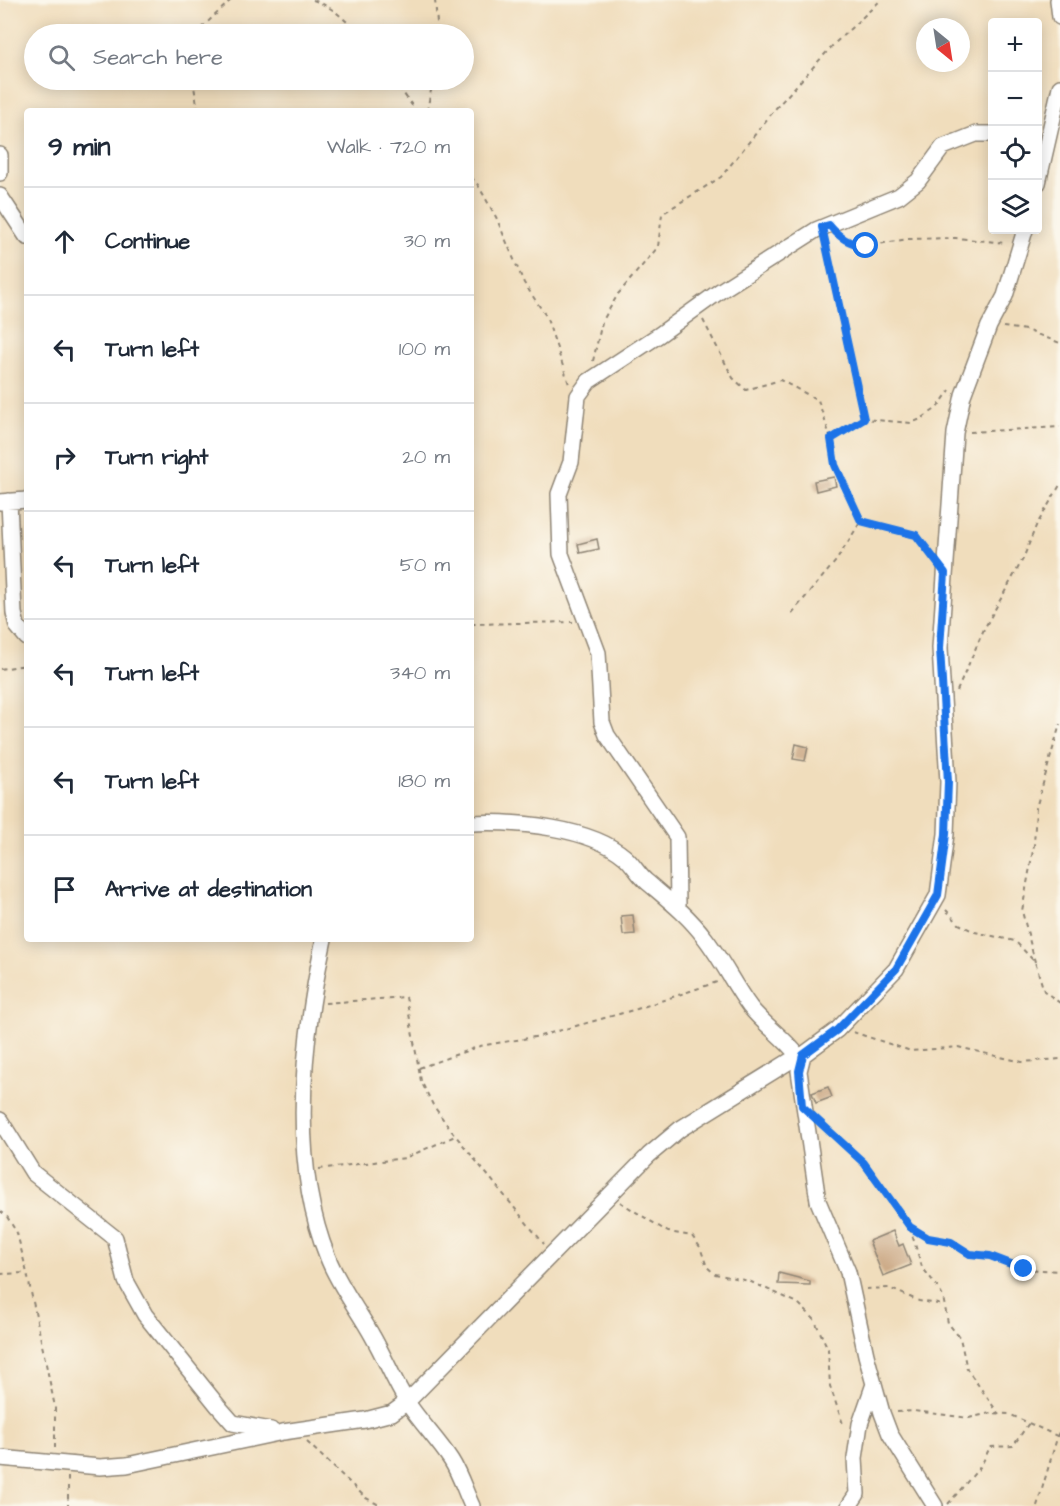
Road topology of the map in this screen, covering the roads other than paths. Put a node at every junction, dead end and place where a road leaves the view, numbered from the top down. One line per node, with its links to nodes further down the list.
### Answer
1 (1058, 0): 2 (street)
2 (1060, 17)
3 (1060, 87): 5 (street)
4 (988, 134): 15 (street)
5 (1042, 148)
6 (0, 155): 7 (street)
7 (0, 173)
8 (0, 196): 9 (street)
9 (24, 232)
10 (1023, 237): 17 (street)
11 (24, 500): 12 (street)
12 (4, 502): 13 (street)
13 (24, 634)
14 (474, 823): 15 (street)
15 (678, 906): 17 (street)
16 (323, 942): 20 (street)
17 (800, 1055): 19 (street); 20 (street)
18 (0, 1120): 21 (street)
19 (874, 1383): 24 (street); 25 (street)
20 (407, 1402): 21 (street); 23 (street)
21 (289, 1431): 22 (street)
22 (0, 1458)
23 (472, 1506)
24 (849, 1506)
25 (935, 1506)

